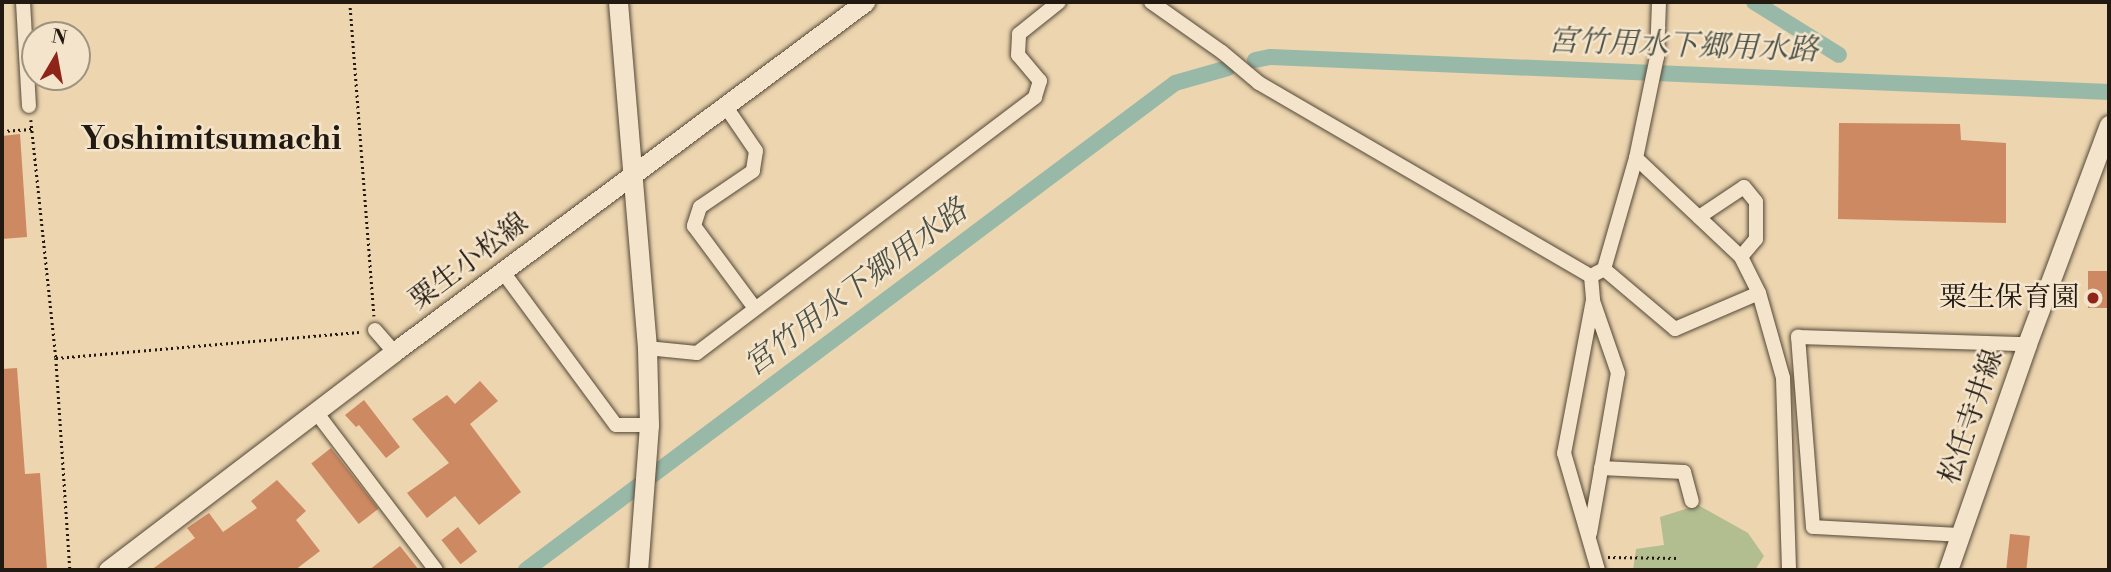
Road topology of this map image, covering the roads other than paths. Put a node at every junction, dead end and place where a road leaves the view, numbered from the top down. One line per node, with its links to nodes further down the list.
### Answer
1 (23, 2): 7 (street)
2 (618, 2): 11 (main road)
3 (865, 2): 8 (main road, 粟生小松線)
4 (1059, 2): 18 (street)
5 (1151, 2): 15 (street)
6 (1659, 2): 10 (street)
7 (29, 106)
8 (726, 107): 11 (main road, 粟生小松線); 18 (street)
9 (2109, 125): 20 (main road, 松任寺井線)
10 (1636, 158): 12 (street); 15 (street)
11 (632, 175): 14 (main road, 粟生小松線); 21 (main road)
12 (1699, 217): 13 (street); 13 (street)
13 (1741, 257): 16 (street)
14 (503, 272): 22 (main road, 粟生小松線); 24 (street)
15 (1598, 273): 16 (street); 17 (street)
16 (1759, 293): 33 (street)
17 (1592, 300): 25 (street); 28 (street)
18 (754, 307): 21 (street)
19 (375, 330): 22 (street)
20 (2027, 344): 27 (main road, 松任寺井線); 27 (street)
21 (647, 348): 24 (main road)
22 (394, 352): 23 (main road, 粟生小松線)
23 (316, 412): 30 (main road, 粟生小松線); 31 (street)
24 (649, 425): 32 (main road)
25 (1601, 468): 26 (street); 28 (street)
26 (1692, 501)
27 (1961, 535): 34 (main road, 松任寺井線)
28 (1589, 538): 29 (street)
29 (1596, 563)
30 (108, 570)
31 (436, 570)
32 (638, 570)
33 (1789, 570)
34 (1948, 570)

